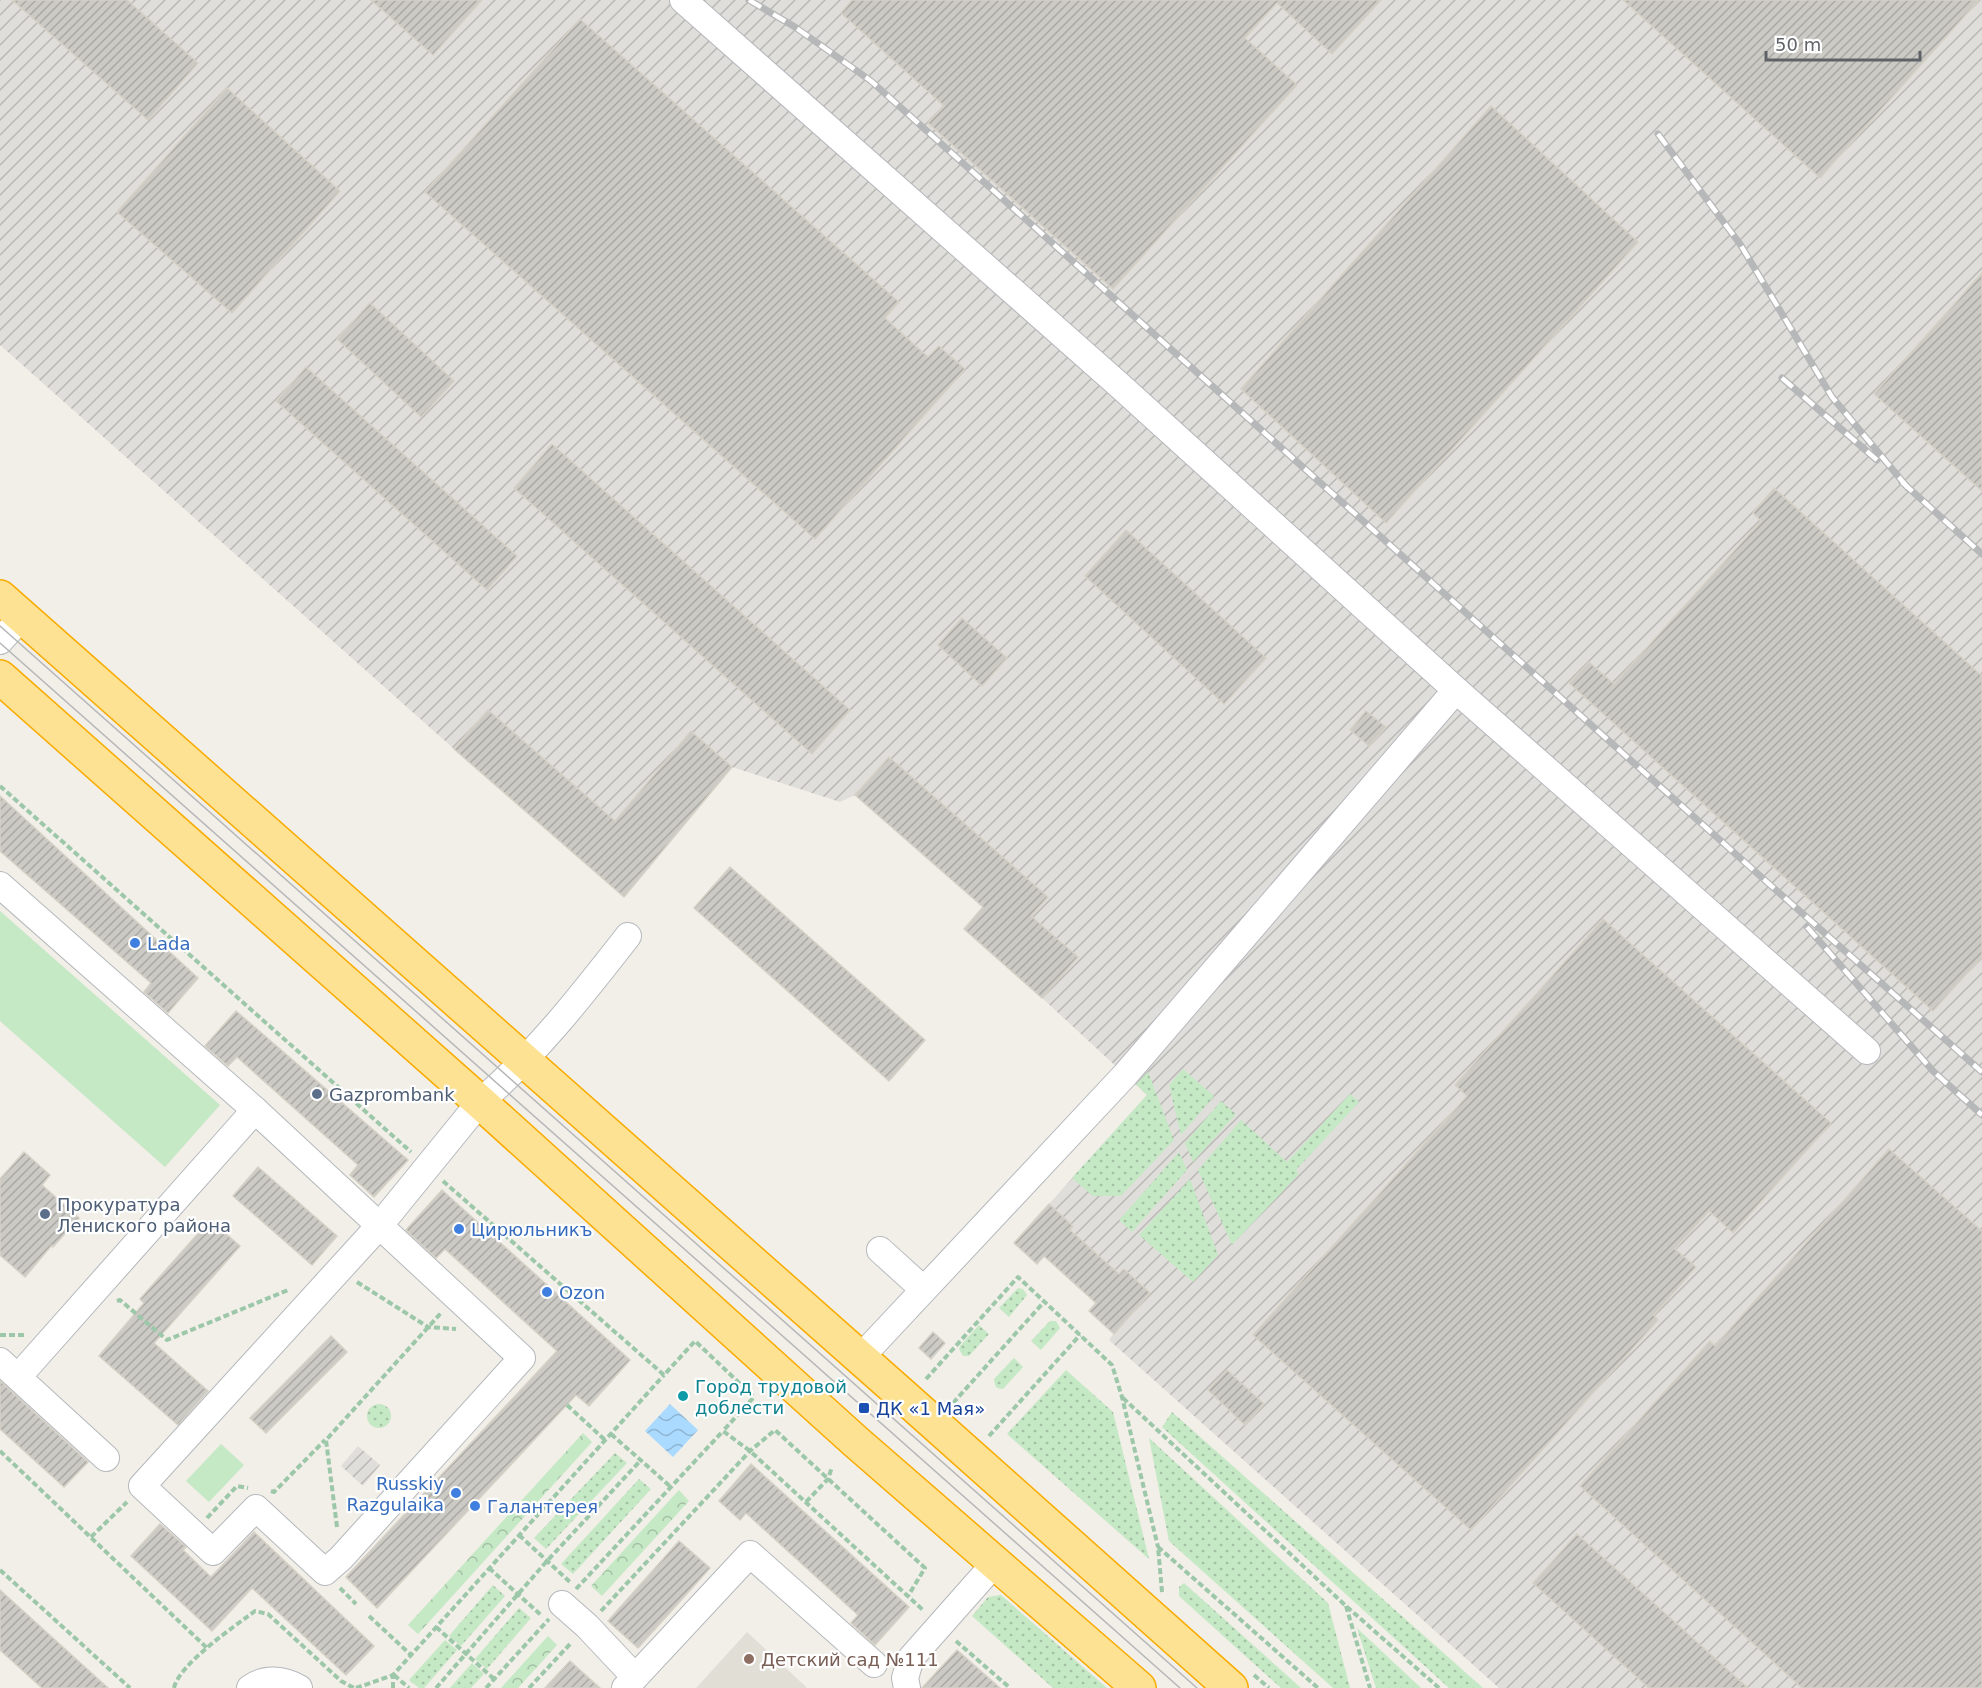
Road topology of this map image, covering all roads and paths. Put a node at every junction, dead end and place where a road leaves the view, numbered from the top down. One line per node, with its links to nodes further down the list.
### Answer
1 (683, 0): 5 (street)
2 (11, 607): 3 (street); 10 (highway)
3 (0, 641)
4 (0, 677): 11 (highway)
5 (1456, 690): 9 (street); 18 (street)
6 (0, 786): 13 (path)
7 (0, 885): 12 (street)
8 (628, 936): 10 (street)
9 (1867, 1051)
10 (523, 1059): 11 (street); 27 (highway)
11 (480, 1102): 13 (street); 55 (highway)
12 (255, 1110): 14 (street); 24 (street)
13 (427, 1167): 14 (street); 29 (path)
14 (380, 1225): 16 (street); 19 (street)
15 (880, 1250): 18 (street)
16 (338, 1270): 22 (path); 48 (street)
17 (295, 1287): 21 (path)
18 (924, 1289): 27 (street)
19 (456, 1298): 22 (path); 23 (street)
20 (1044, 1302): 26 (path); 30 (path); 33 (path)
21 (110, 1305)
22 (428, 1327): 23 (path); 53 (path)
23 (493, 1330): 53 (street)
24 (57, 1334): 25 (path); 28 (street)
25 (0, 1335)
26 (1080, 1335): 32 (path); 39 (path)
27 (860, 1358): 86 (highway)
28 (9, 1369): 44 (street)
29 (664, 1375): 37 (path); 38 (path)
30 (933, 1385)
31 (946, 1397): 33 (path)
32 (1122, 1397): 52 (path); 62 (path)
33 (953, 1403): 35 (path)
34 (567, 1405): 40 (path)
35 (960, 1410)
36 (981, 1430): 39 (path)
37 (723, 1431): 43 (path); 45 (path)
38 (611, 1434): 40 (path); 45 (path)
39 (989, 1436): 41 (path)
40 (605, 1440): 50 (path)
41 (997, 1444)
42 (0, 1450): 51 (path)
43 (750, 1451): 47 (path); 49 (path); 65 (path)
44 (106, 1458)
45 (641, 1460): 54 (path)
46 (832, 1467): 47 (path)
47 (828, 1479): 49 (path); 60 (path)
48 (142, 1486): 51 (path); 53 (street)
49 (806, 1502): 60 (path)
50 (519, 1535): 54 (path); 56 (path)
51 (91, 1537): 67 (path)
52 (1158, 1547): 58 (path); 87 (path)
53 (342, 1558)
54 (547, 1561): 59 (path); 61 (path)
55 (995, 1563): 64 (street); 85 (highway)
56 (489, 1568): 59 (path); 66 (path)
57 (0, 1570): 74 (path)
58 (1154, 1584)
59 (518, 1596): 61 (path); 69 (path)
60 (908, 1596): 64 (path)
61 (562, 1604): 65 (street)
62 (1346, 1606): 88 (path); 89 (path)
63 (369, 1616): 68 (path)
64 (939, 1625): 83 (street); 84 (path)
65 (587, 1626): 73 (street); 82 (path)
66 (436, 1627): 68 (path); 69 (path)
67 (207, 1648): 75 (path); 78 (path)
68 (411, 1655): 71 (path)
69 (466, 1655): 72 (path); 81 (path)
70 (874, 1665): 73 (street)
71 (393, 1675): 78 (path); 79 (path); 80 (path)
72 (494, 1679)
73 (630, 1683)
74 (130, 1688)
75 (174, 1688)
76 (250, 1688): 77 (street)
77 (299, 1688)
78 (355, 1688)
79 (393, 1688)
80 (409, 1688)
81 (436, 1688)
82 (529, 1688)
83 (907, 1688)
84 (1010, 1688)
85 (1139, 1688)
86 (1231, 1688)
87 (1318, 1688)
88 (1370, 1688)
89 (1439, 1688)

